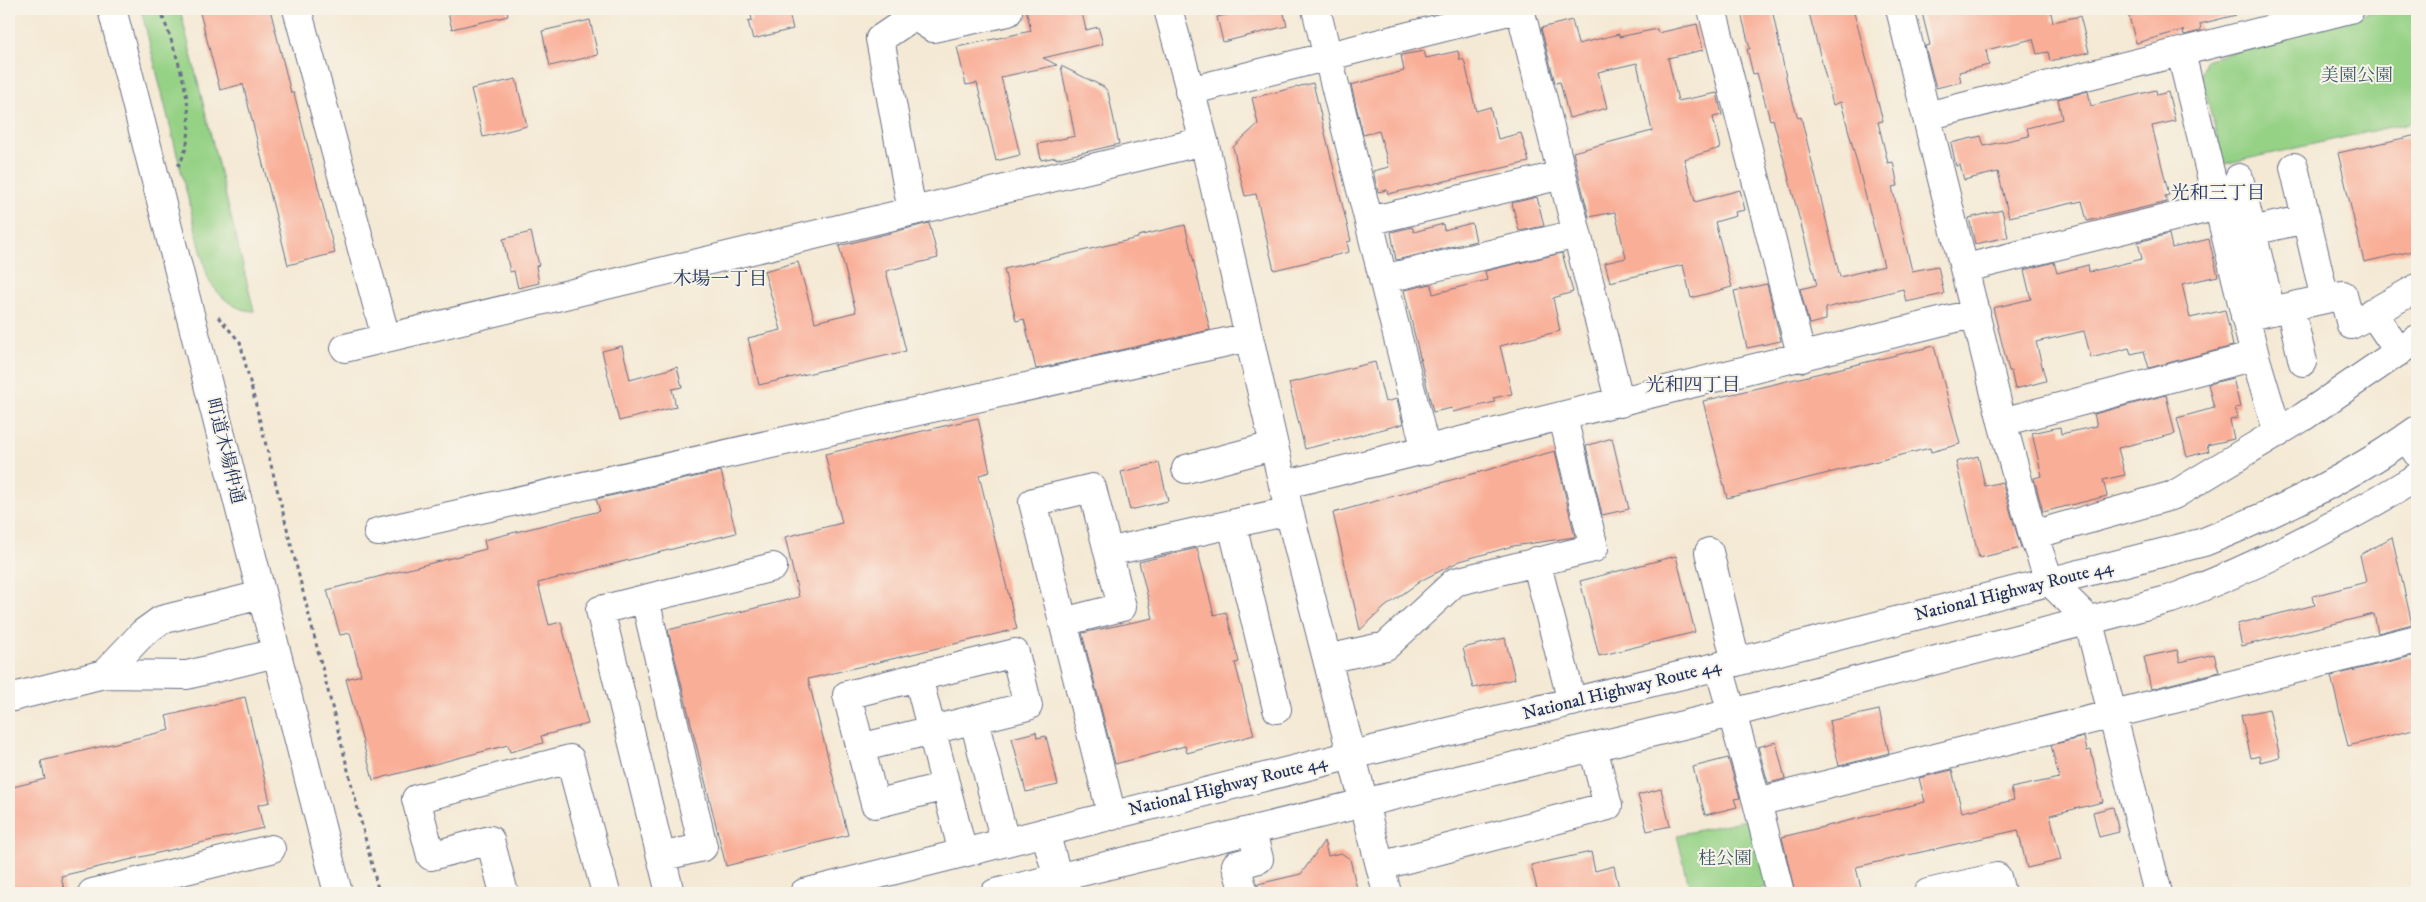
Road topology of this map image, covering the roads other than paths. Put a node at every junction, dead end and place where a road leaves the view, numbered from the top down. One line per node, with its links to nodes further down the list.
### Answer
1 (112, 9): 60 (main road, 町道木場仲通)
2 (297, 9): 35 (main road)
3 (1168, 9): 13 (main road)
4 (1316, 9): 12 (main road)
5 (1519, 9): 12 (main road); 17 (main road)
6 (1712, 9): 39 (main road)
7 (1900, 9): 14 (main road)
8 (2350, 9): 11 (main road)
9 (1008, 12): 10 (main road)
10 (913, 13): 20 (main road)
11 (2180, 53): 14 (main road); 19 (main road)
12 (1328, 56): 13 (main road); 22 (main road)
13 (1189, 92): 15 (main road)
14 (1927, 116): 26 (main road)
15 (1204, 141): 20 (main road); 34 (main road)
16 (2294, 167): 21 (main road)
17 (1562, 175): 22 (main road); 24 (main road)
18 (2239, 178): 23 (main road)
19 (2218, 206): 25 (main road); 26 (main road)
20 (912, 211): 35 (main road)
21 (2306, 219): 23 (main road); 29 (main road)
22 (1369, 221): 27 (main road)
23 (2252, 231): 25 (main road); 30 (main road)
24 (1578, 234): 27 (main road); 41 (main road)
25 (2225, 237): 33 (main road)
26 (1966, 268): 32 (main road)
27 (1383, 279): 47 (main road)
28 (2417, 288): 31 (main road)
29 (2325, 299): 30 (main road); 31 (main road)
30 (2281, 309): 33 (main road); 40 (main road)
31 (2372, 312): 36 (main road)
32 (1976, 313): 39 (main road); 43 (main road)
33 (2245, 317): 38 (main road)
34 (1249, 336): 46 (main road); 53 (main road)
35 (386, 338): 37 (main road)
36 (2408, 345): 44 (main road)
37 (345, 348)
38 (2255, 356): 43 (main road); 44 (main road)
39 (1802, 358): 41 (main road)
40 (2304, 362)
41 (1620, 403): 42 (main road)
42 (1563, 417): 47 (main road); 57 (main road)
43 (2002, 422): 54 (main road)
44 (2278, 433): 54 (main road)
45 (2414, 440): 59 (main road, National Highway Route 44)
46 (1273, 446): 48 (main road); 50 (main road)
47 (1426, 452): 50 (main road)
48 (1186, 469)
49 (2417, 477): 62 (main road)
50 (1283, 485): 51 (main road)
51 (1289, 511): 52 (main road); 66 (main road)
52 (1232, 525): 55 (main road); 72 (main road)
53 (378, 532)
54 (2033, 535): 59 (main road)
55 (1108, 552): 63 (main road); 63 (main road)
56 (1709, 552): 67 (main road)
57 (1536, 561): 66 (main road); 71 (main road)
58 (773, 567): 61 (main road)
59 (2050, 582): 62 (main road); 67 (main road, National Highway Route 44)
60 (261, 595): 65 (main road, 町道木場仲通); 68 (main road)
61 (645, 599): 89 (main road); 89 (main road)
62 (2088, 619): 73 (main road); 74 (main road)
63 (1063, 622): 83 (main road)
64 (2417, 639): 74 (main road)
65 (276, 653): 68 (main road); 93 (main road, 町道木場仲通)
66 (1328, 659): 79 (main road)
67 (1728, 665): 71 (main road, National Highway Route 44); 73 (main road)
68 (104, 674): 70 (main road)
69 (918, 677): 75 (main road); 76 (main road); 78 (main road)
70 (9, 698)
71 (1572, 702): 79 (main road, National Highway Route 44)
72 (1276, 709)
73 (1732, 713): 77 (main road); 81 (main road)
74 (2114, 715): 81 (main road); 104 (main road)
75 (974, 720): 76 (main road); 86 (main road)
76 (932, 730): 78 (main road); 80 (main road)
77 (1593, 747): 82 (main road); 90 (main road)
78 (860, 748): 80 (main road)
79 (1352, 755): 82 (main road); 83 (main road, National Highway Route 44)
80 (946, 786): 88 (main road)
81 (1757, 802): 101 (main road)
82 (1364, 803): 85 (main road); 90 (main road)
83 (1112, 816): 84 (main road, National Highway Route 44)
84 (1045, 832): 86 (main road, National Highway Route 44); 91 (main road)
85 (1252, 832): 91 (main road); 99 (main road)
86 (1005, 842): 88 (main road, National Highway Route 44)
87 (271, 849): 92 (main road)
88 (963, 853): 97 (main road, National Highway Route 44)
89 (661, 857): 96 (main road)
90 (1380, 866): 100 (main road)
91 (1058, 878): 98 (main road)
92 (92, 893)
93 (338, 893)
94 (504, 893): 95 (main road)
95 (606, 893)
96 (670, 893)
97 (804, 893)
98 (995, 893)
99 (1244, 893)
100 (1387, 893)
101 (1780, 893)
102 (1928, 893): 103 (main road)
103 (2001, 893)
104 (2158, 893)

